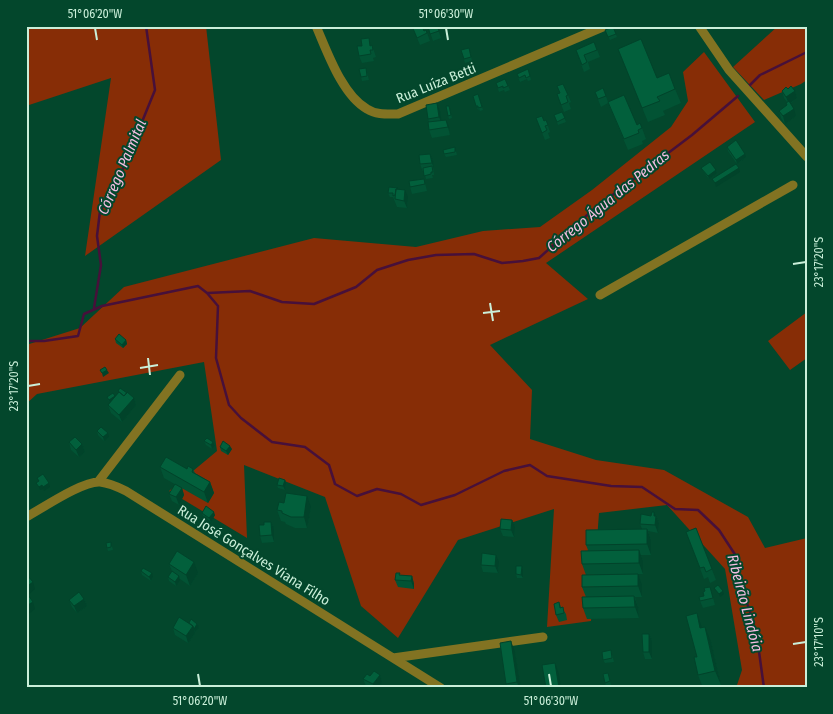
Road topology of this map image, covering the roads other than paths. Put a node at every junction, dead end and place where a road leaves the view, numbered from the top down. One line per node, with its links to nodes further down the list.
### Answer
1 (316, 26): 2 (street, Rua Luíza Betti)
2 (605, 26)
3 (699, 26): 4 (street)
4 (807, 157)
5 (793, 185): 6 (street)
6 (600, 295)
7 (180, 375): 8 (street)
8 (98, 482): 9 (street); 11 (street, Rua José Gonçalves Viana Filho)
9 (26, 517)
10 (543, 637): 11 (street)
11 (393, 658): 12 (street, Rua José Gonçalves Viana Filho)
12 (441, 688)

